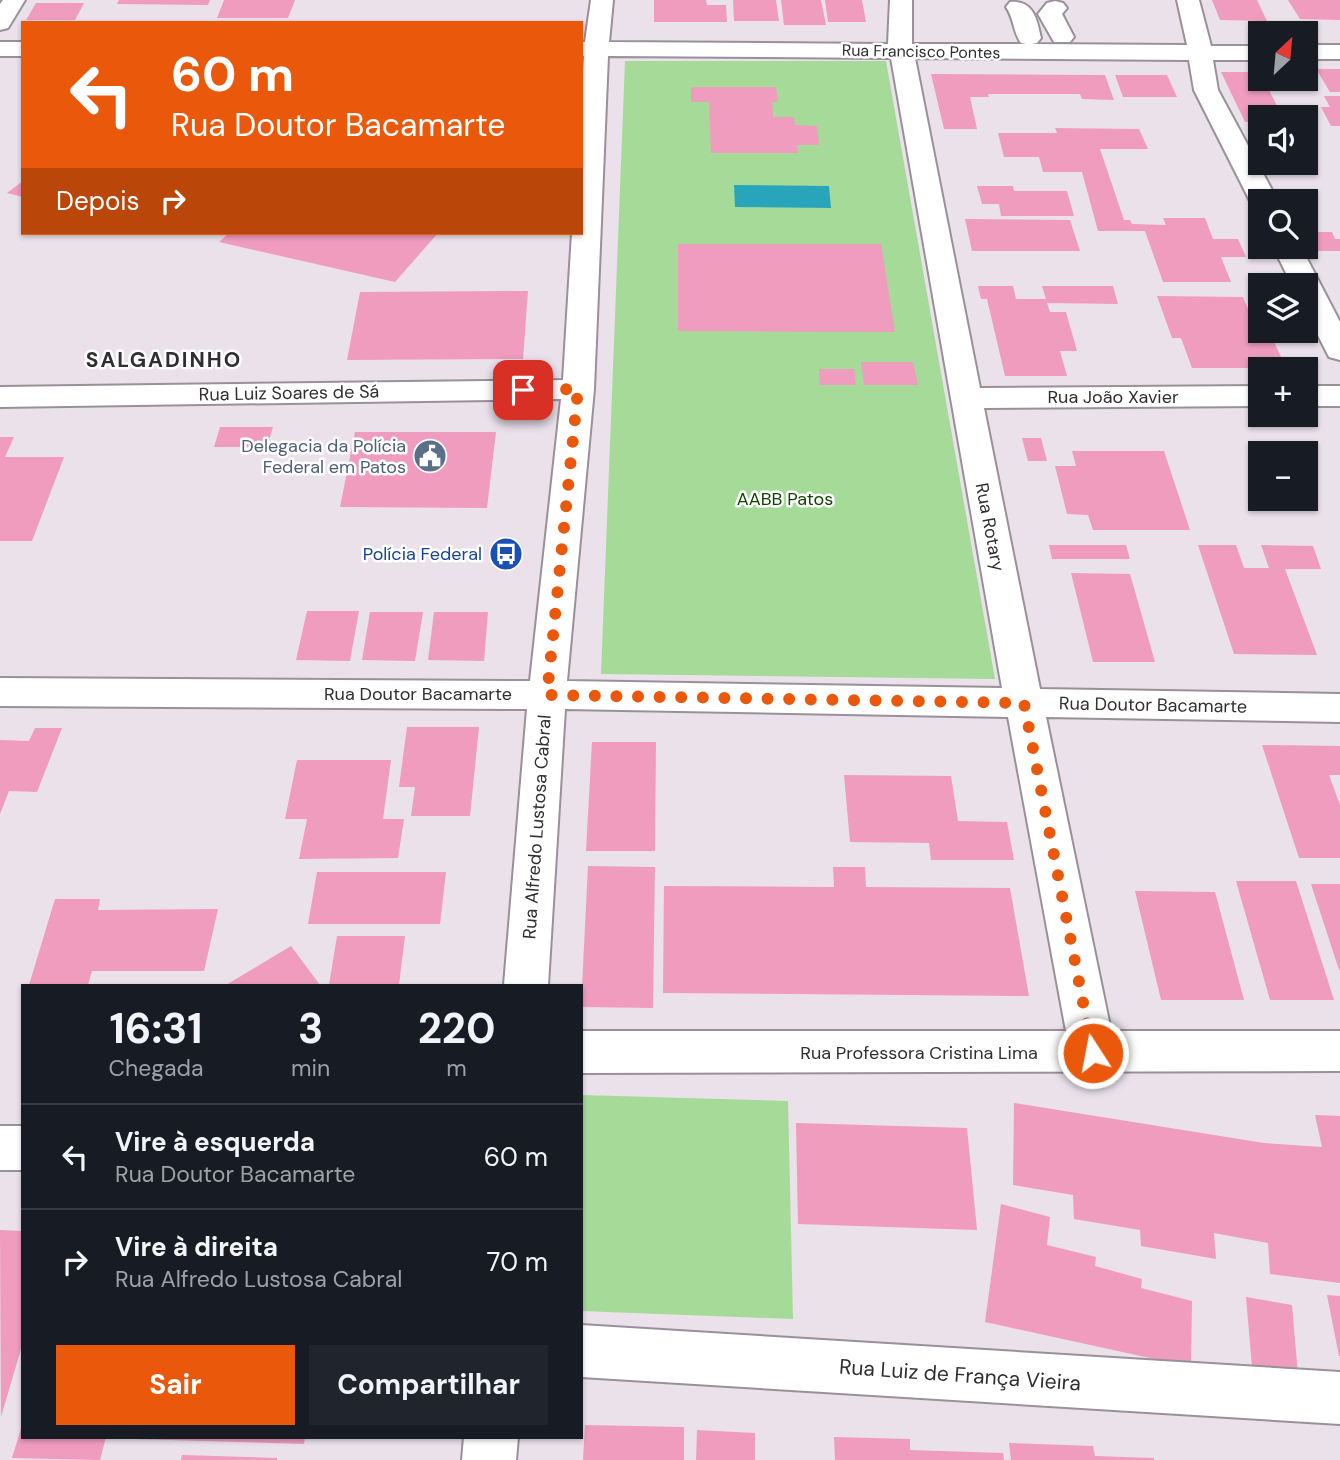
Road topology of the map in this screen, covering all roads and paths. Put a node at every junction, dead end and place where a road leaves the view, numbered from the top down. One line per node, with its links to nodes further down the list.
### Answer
1 (14, 0): 7 (street)
2 (603, 0): 15 (street, Rua Alfredo Lustosa Cabral)
3 (901, 0): 16 (street, Rua Rotary)
4 (1188, 0): 17 (street)
5 (1018, 7): 11 (street)
6 (1055, 8): 10 (street)
7 (0, 23)
8 (0, 33): 9 (street)
9 (21, 33)
10 (1062, 37): 11 (street, Rua Francisco Pontes); 17 (street, Rua Francisco Pontes)
11 (1029, 38): 16 (street, Rua Francisco Pontes)
12 (1318, 38): 13 (street)
13 (1340, 38)
14 (1248, 40): 17 (street, Rua Francisco Pontes)
15 (589, 42): 16 (street, Rua Francisco Pontes); 24 (street, Rua Alfredo Lustosa Cabral)
16 (901, 45): 17 (street, Rua Francisco Pontes); 33 (street, Rua Rotary)
17 (1199, 46): 20 (street, Rua Francisco Pontes); 23 (street)
18 (0, 49): 19 (street)
19 (21, 49)
20 (1248, 52)
21 (1318, 52): 22 (street)
22 (1340, 52)
23 (1258, 189)
24 (583, 231)
25 (583, 235): 28 (street, Rua Alfredo Lustosa Cabral)
26 (1293, 259): 27 (street)
27 (1340, 351)
28 (578, 389): 32 (street, Rua Luiz Soares de Sá); 35 (street, Rua Alfredo Lustosa Cabral)
29 (1248, 396): 33 (street, Rua João Xavier)
30 (1318, 396): 31 (street)
31 (1340, 396)
32 (0, 397)
33 (965, 397): 36 (street, Rua Rotary)
34 (0, 692): 35 (street, Rua Doutor Bacamarte)
35 (547, 695): 36 (street, Rua Doutor Bacamarte); 38 (street, Rua Alfredo Lustosa Cabral)
36 (1024, 703): 37 (street, Rua Doutor Bacamarte); 41 (street, Rua Rotary)
37 (1340, 708)
38 (526, 984)
39 (1340, 1051): 41 (street, Rua Professora Cristina Lima)
40 (583, 1052): 41 (street, Rua Professora Cristina Lima)
41 (1093, 1053)
42 (0, 1148): 43 (street)
43 (21, 1148)
44 (583, 1351): 45 (street, Rua Luiz de França Vieira)
45 (1340, 1398)
46 (491, 1439): 47 (street)
47 (489, 1460)

